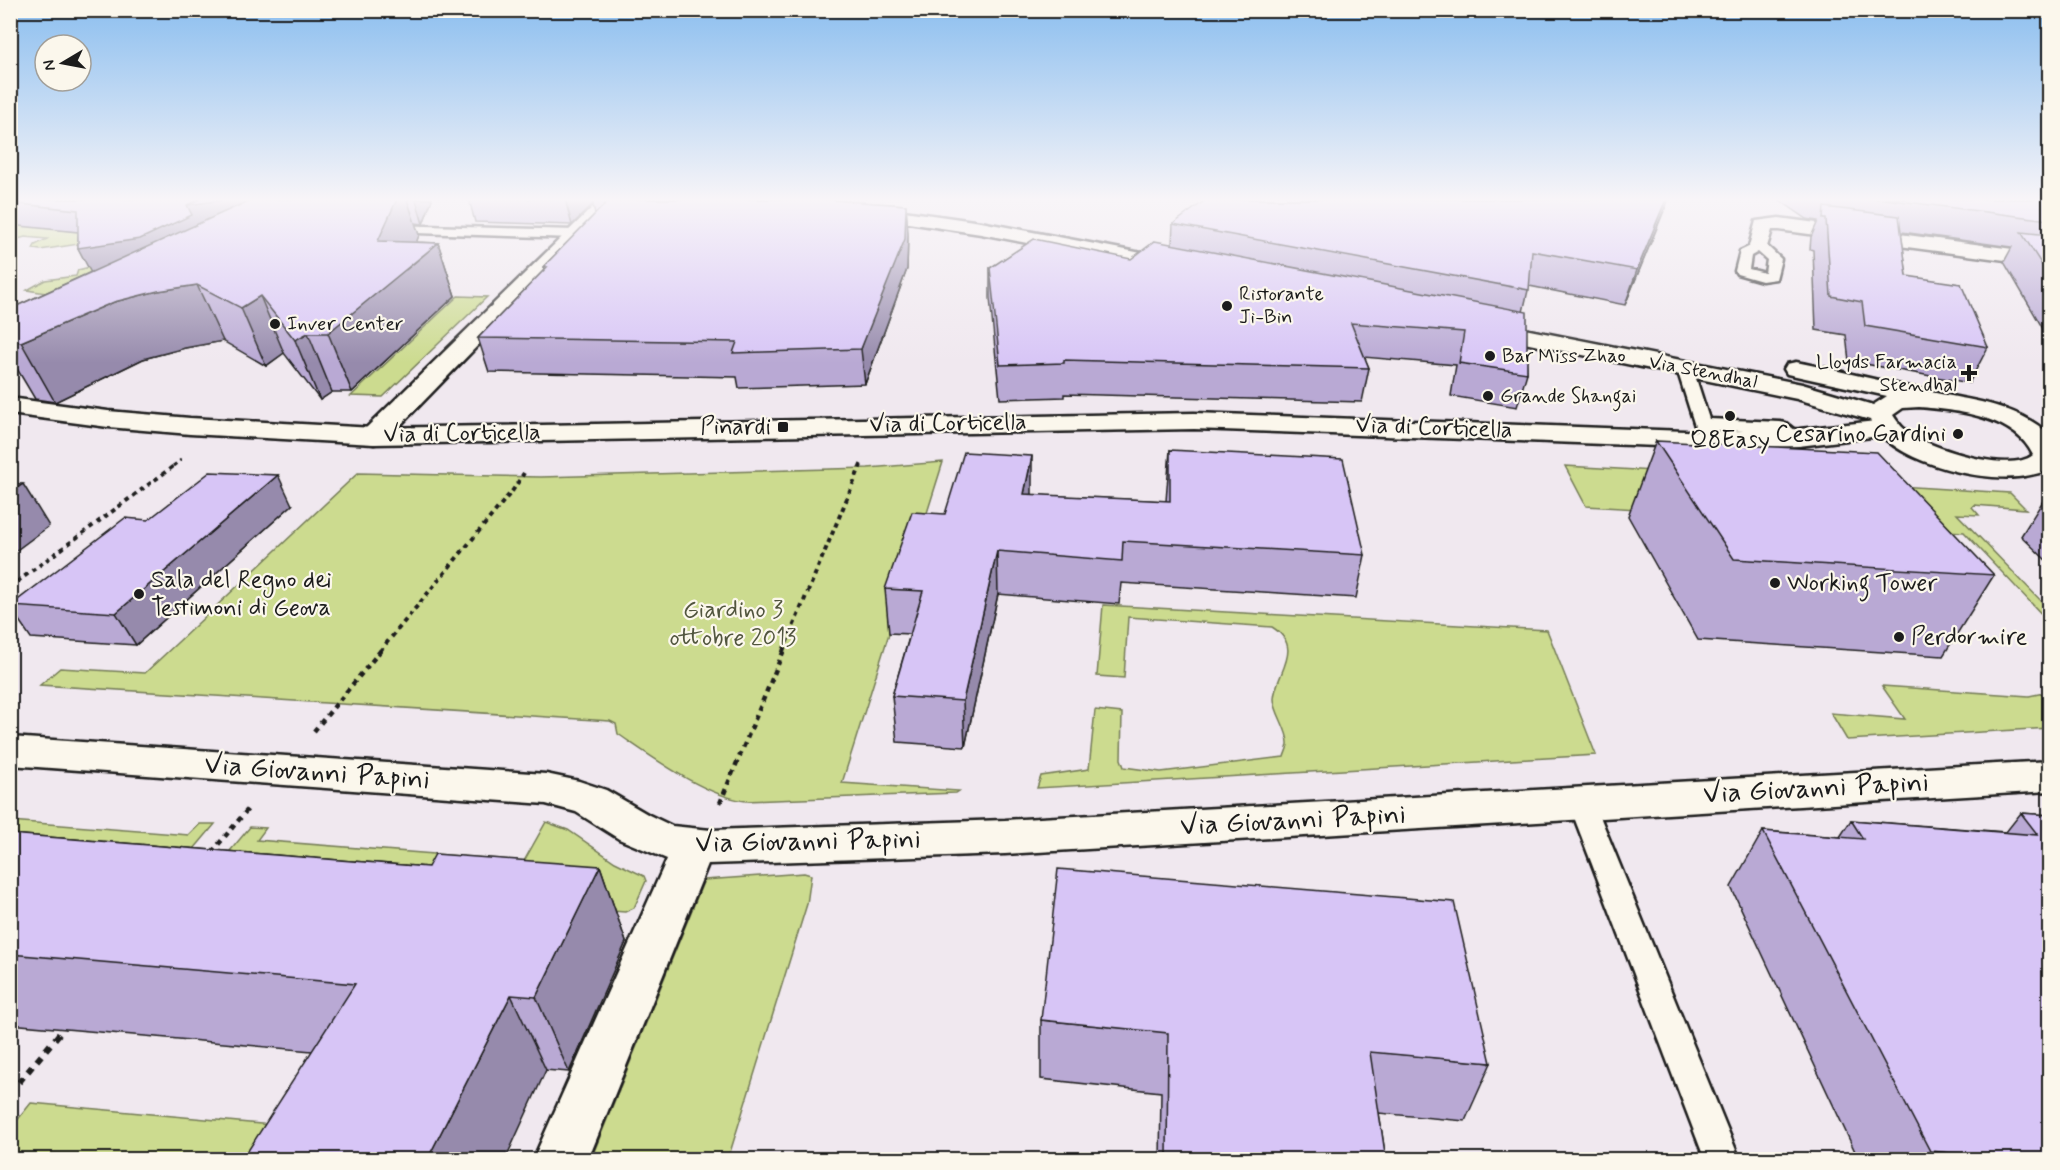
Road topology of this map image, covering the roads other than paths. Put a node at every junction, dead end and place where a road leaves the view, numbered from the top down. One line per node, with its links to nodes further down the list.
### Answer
1 (556, 254): 16 (street)
2 (1148, 254): 3 (street)
3 (1163, 254)
4 (2001, 254): 5 (street)
5 (2049, 260)
6 (1481, 310): 10 (street, Via Stendhal)
7 (1462, 323): 8 (street, Via Stendhal)
8 (1685, 369): 9 (street, Via Stendhal); 15 (lane)
9 (1803, 392): 12 (street, Via Stendhal); 17 (street)
10 (1932, 400): 12 (street); 13 (street)
11 (10, 406): 16 (street, Via di Corticella)
12 (1883, 422): 17 (street, Via di Corticella); 18 (street, Via Stendhal)
13 (2015, 423): 14 (street); 18 (street)
14 (2049, 432)
15 (1704, 433): 16 (street, Via di Corticella); 17 (street, Via di Corticella)
16 (374, 436)
17 (1831, 436)
18 (2013, 469): 19 (street)
19 (2049, 474)
20 (10, 751): 23 (street, Via Giovanni Papini)
21 (2049, 776): 22 (street, Via Giovanni Papini)
22 (1582, 804): 23 (street, Via Giovanni Papini); 25 (lane)
23 (706, 827): 24 (street)
24 (560, 1160)
25 (1723, 1160)

